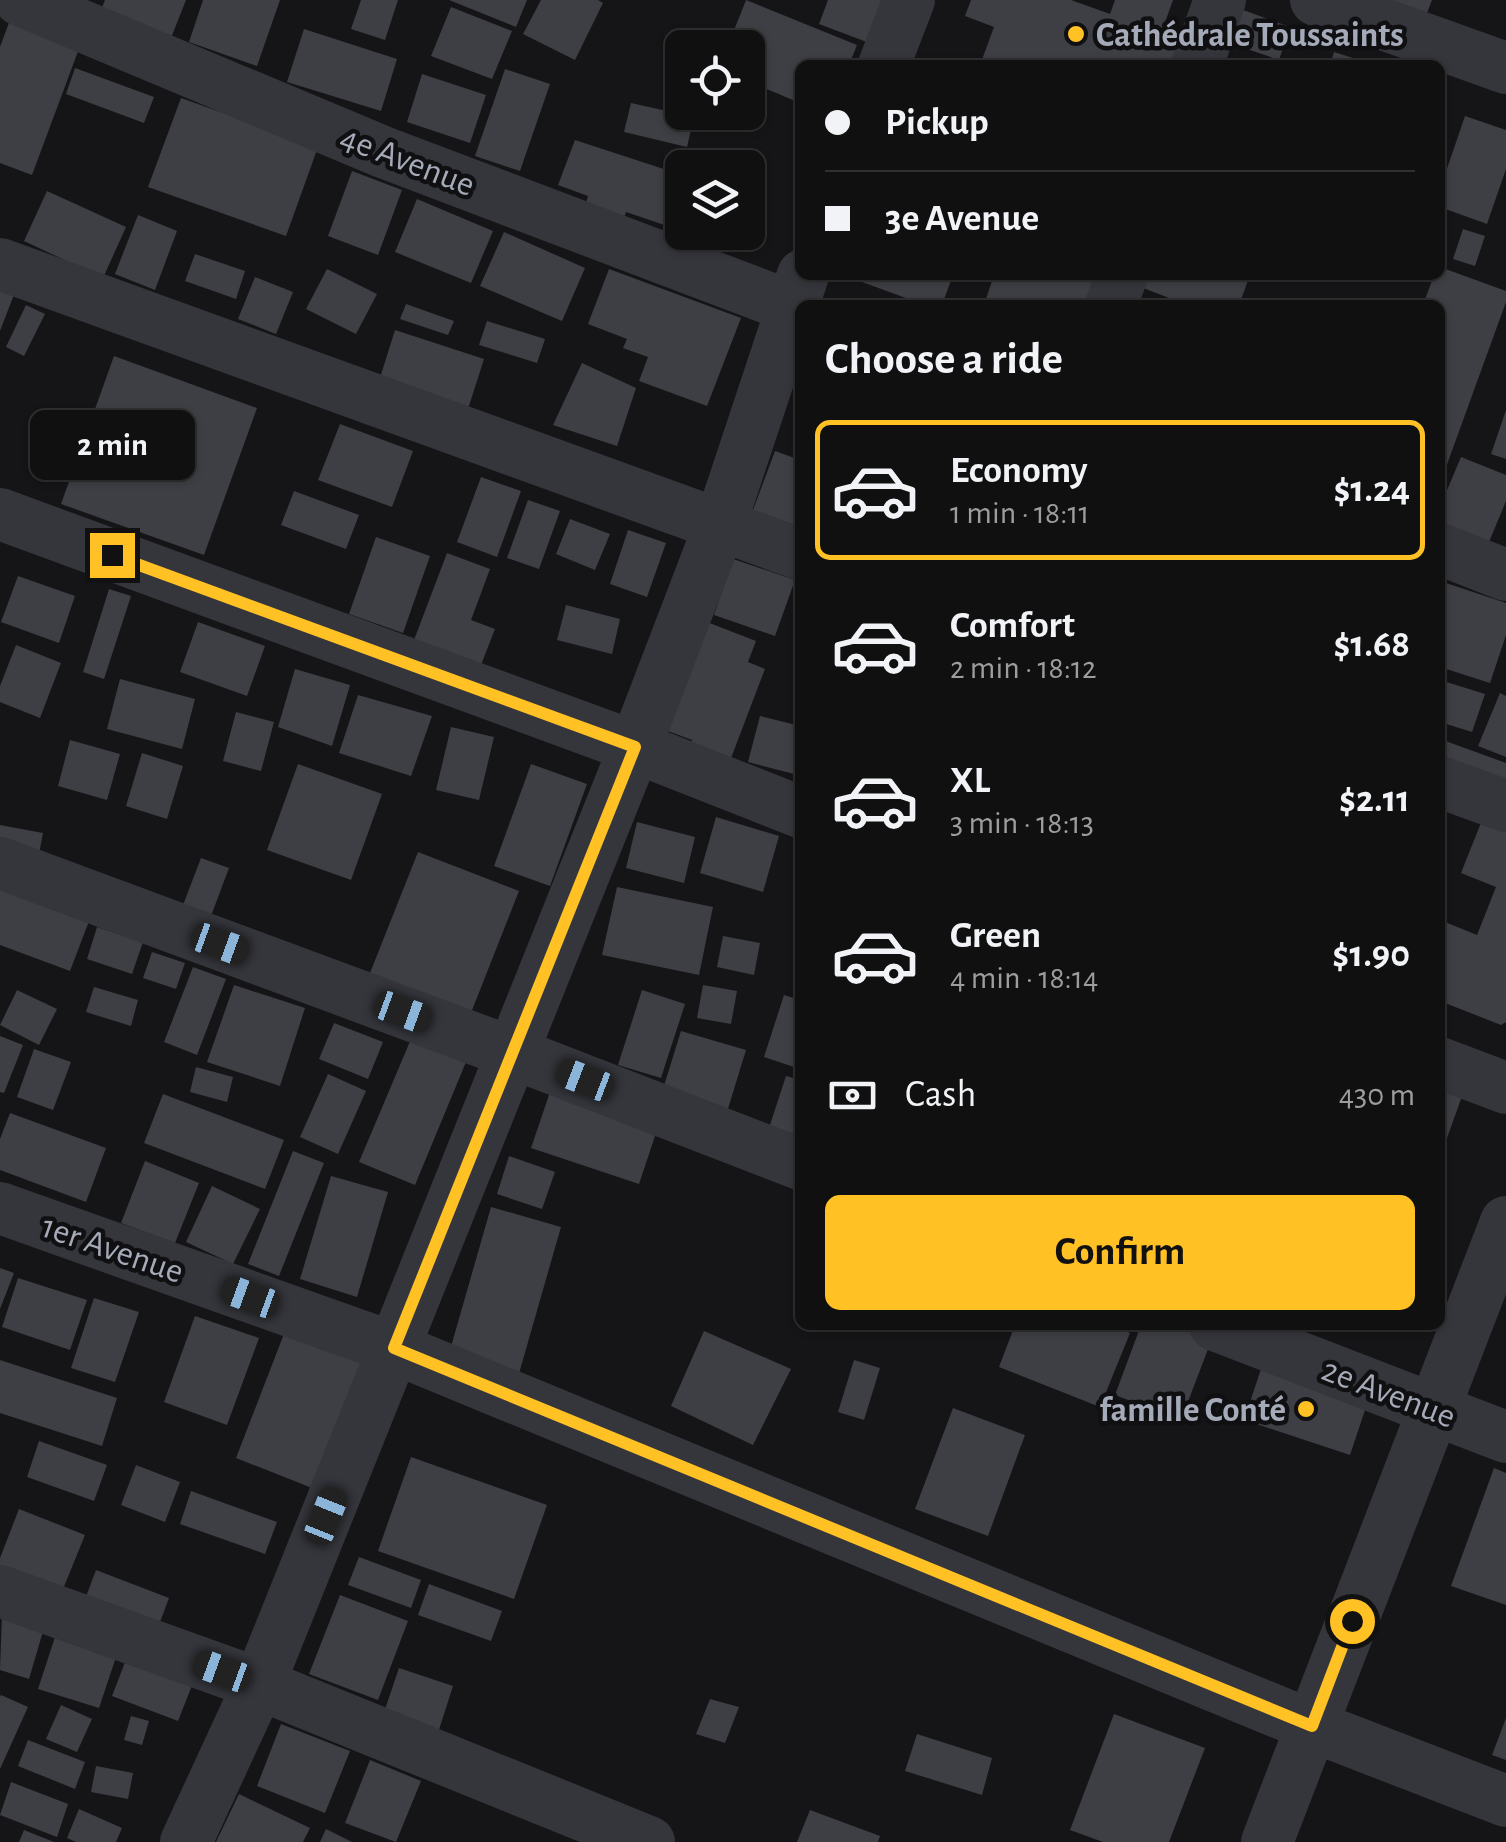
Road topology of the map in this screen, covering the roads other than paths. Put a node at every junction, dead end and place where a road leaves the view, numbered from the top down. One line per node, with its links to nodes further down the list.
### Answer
1 (20, 0): 9 (street, 4e Avenue)
2 (909, 0): 5 (street)
3 (1220, 0): 6 (street)
4 (1316, 0): 7 (street)
5 (886, 60)
6 (1198, 60)
7 (1506, 68)
8 (0, 264): 12 (street)
9 (798, 297)
10 (795, 306): 12 (street)
11 (0, 514): 16 (street)
12 (720, 525): 13 (street); 16 (street)
13 (795, 552)
14 (1445, 552): 15 (street)
15 (1506, 575)
16 (635, 747): 19 (street); 21 (street)
17 (1445, 784): 18 (street)
18 (1506, 806)
19 (795, 810)
20 (0, 862): 21 (street)
21 (513, 1053): 24 (street); 28 (street)
22 (1445, 1065): 23 (street)
23 (1506, 1088)
24 (795, 1162)
25 (0, 1208): 28 (street, 1er Avenue)
26 (1506, 1222): 29 (street)
27 (1229, 1330): 29 (street, 2e Avenue)
28 (394, 1348): 32 (street); 33 (street, 1er Avenue)
29 (1434, 1410): 30 (street, 2e Avenue); 33 (street)
30 (1506, 1437)
31 (0, 1591): 32 (street)
32 (259, 1684): 35 (street); 36 (street)
33 (1312, 1726): 34 (street, 1er Avenue); 37 (street)
34 (1506, 1801)
35 (186, 1842)
36 (649, 1842)
37 (1268, 1842)

